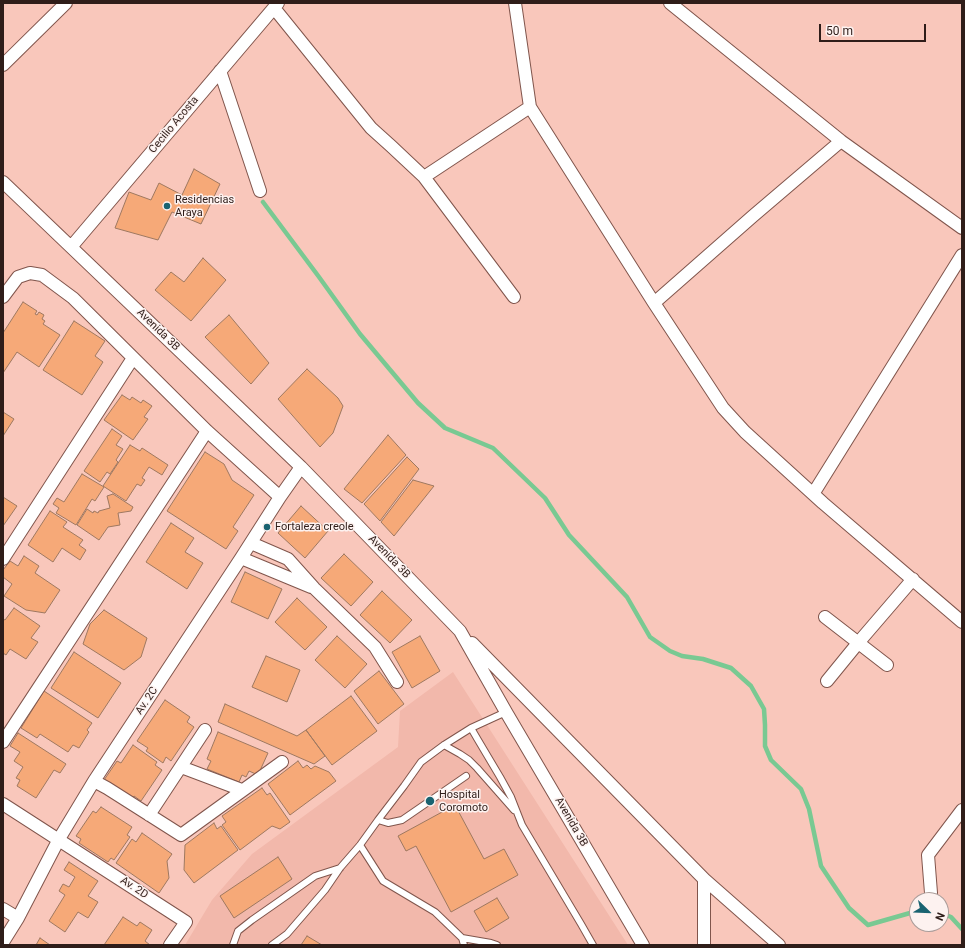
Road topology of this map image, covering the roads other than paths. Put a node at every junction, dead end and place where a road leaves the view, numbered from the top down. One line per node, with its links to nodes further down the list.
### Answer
1 (66, 3): 5 (street)
2 (515, 3): 7 (street)
3 (670, 3): 8 (street)
4 (276, 5): 6 (street, Cecilio Acosta); 9 (street)
5 (3, 65)
6 (220, 70): 11 (street); 13 (street, Cecilio Acosta)
7 (530, 107): 9 (street); 17 (street)
8 (840, 141): 12 (street); 17 (street)
9 (424, 177): 16 (street)
10 (3, 182): 13 (street, Avenida 3B)
11 (260, 191)
12 (962, 228)
13 (71, 247): 20 (street, Avenida 3B)
14 (962, 255): 21 (street)
15 (4, 294): 18 (street)
16 (514, 297)
17 (654, 303): 21 (street)
18 (133, 358): 19 (street); 25 (street)
19 (207, 431): 22 (street); 38 (street)
20 (301, 467): 22 (street, Av. 2C); 30 (street, Avenida 3B)
21 (813, 494): 26 (street)
22 (280, 497): 23 (street, Av. 2C)
23 (251, 543): 24 (street, Av. 2C); 27 (street)
24 (241, 558): 27 (street); 43 (street, Av. 2C)
25 (3, 559)
26 (913, 579): 29 (street); 31 (street)
27 (314, 588): 34 (street)
28 (825, 617): 31 (street)
29 (962, 622)
30 (460, 631): 35 (street, Avenida 3B); 53 (street)
31 (858, 643): 32 (street); 33 (street)
32 (887, 665)
33 (827, 681)
34 (398, 682)
35 (506, 712): 36 (lane); 65 (street, Avenida 3B)
36 (471, 728): 39 (lane); 48 (lane)
37 (205, 730): 41 (street)
38 (3, 742)
39 (444, 745): 48 (lane); 49 (lane)
40 (282, 762): 44 (street)
41 (181, 767): 44 (street); 47 (street)
42 (466, 776): 49 (lane)
43 (94, 781): 47 (street); 50 (street, Av. 2C)
44 (242, 790): 47 (street)
45 (3, 804): 50 (street)
46 (962, 810): 54 (street)
47 (149, 815)
48 (517, 815): 64 (lane)
49 (378, 820): 51 (lane)
50 (59, 839): 56 (street, Av. 2C); 59 (street, Av. 2D)
51 (360, 845): 52 (lane); 57 (lane)
52 (340, 868): 60 (lane); 61 (lane)
53 (704, 879): 66 (street); 67 (street)
54 (931, 892)
55 (3, 908): 56 (street)
56 (18, 918): 58 (street, Av. 2C)
57 (462, 938): 62 (lane); 63 (lane)
58 (3, 942)
59 (170, 945)
60 (233, 945)
61 (272, 945)
62 (464, 945)
63 (497, 945)
64 (593, 945)
65 (643, 945)
66 (704, 945)
67 (779, 945)

